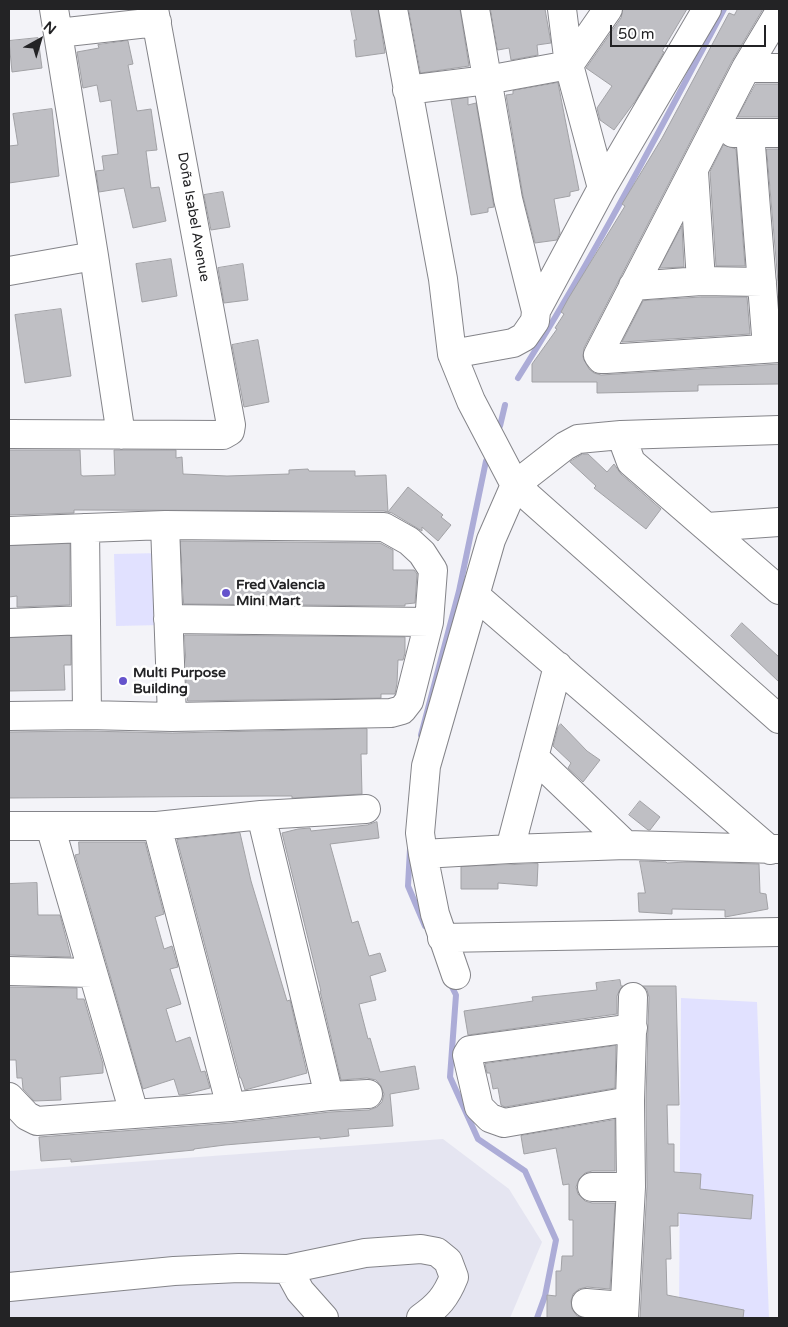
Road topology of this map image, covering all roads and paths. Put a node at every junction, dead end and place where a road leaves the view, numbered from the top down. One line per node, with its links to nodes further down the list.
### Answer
1 (393, 9): 13 (street)
2 (475, 9): 12 (street)
3 (562, 9): 9 (street)
4 (608, 9): 9 (street)
5 (707, 9): 18 (street)
6 (779, 14): 10 (street)
7 (155, 15): 8 (street); 29 (street, Doña Isabel Avenue)
8 (56, 21): 19 (street)
9 (569, 65): 12 (street); 18 (street)
10 (746, 68): 11 (street); 16 (street)
11 (779, 68)
12 (487, 80): 13 (street); 24 (street)
13 (407, 90): 26 (street)
14 (750, 133): 15 (street); 16 (street); 22 (street)
15 (779, 133)
16 (712, 134): 17 (street)
17 (694, 172): 21 (street); 23 (street)
18 (602, 188): 24 (street)
19 (94, 256): 20 (street); 29 (street)
20 (9, 271)
21 (701, 281): 22 (street); 23 (street)
22 (762, 282): 25 (street)
23 (633, 286): 25 (street)
24 (536, 311): 26 (street)
25 (773, 348)
26 (452, 354): 31 (street)
27 (779, 430): 30 (street)
28 (9, 434): 29 (street)
29 (121, 435)
30 (621, 435): 31 (street); 34 (street)
31 (515, 485): 38 (street); 47 (street)
32 (779, 522): 34 (street)
33 (165, 525): 35 (street); 39 (street); 41 (street)
34 (707, 526): 37 (street)
35 (85, 528): 36 (street); 40 (street)
36 (9, 531)
37 (779, 590)
38 (476, 596): 43 (street); 57 (street)
39 (168, 619): 41 (street); 46 (street)
40 (86, 620): 42 (street); 44 (street)
41 (429, 622): 46 (street)
42 (9, 623)
43 (558, 666): 48 (street); 56 (street)
44 (87, 715): 45 (street); 46 (street)
45 (9, 716)
46 (172, 718)
47 (779, 718)
48 (534, 757): 54 (street); 55 (street)
49 (366, 809): 50 (street)
50 (261, 815): 53 (street); 66 (street)
51 (9, 826): 52 (street)
52 (50, 826): 53 (street); 61 (street)
53 (157, 826): 69 (street)
54 (626, 845): 55 (street); 56 (street)
55 (510, 849): 57 (street)
56 (775, 849)
57 (422, 854): 59 (street)
58 (779, 932): 59 (street)
59 (442, 938): 62 (street)
60 (9, 971): 61 (street)
61 (92, 973): 70 (street)
62 (456, 975)
63 (633, 996): 64 (street)
64 (634, 1028): 68 (street); 68 (street)
65 (368, 1094): 66 (street)
66 (329, 1096): 69 (street)
67 (9, 1097): 70 (street)
68 (630, 1101): 71 (street)
69 (231, 1106): 70 (street)
70 (134, 1113)
71 (631, 1186): 72 (street); 76 (street)
72 (592, 1188)
73 (288, 1269): 74 (street); 77 (street); 78 (street)
74 (9, 1287)
75 (586, 1303): 76 (street)
76 (624, 1312)
77 (324, 1318)
78 (421, 1318)

